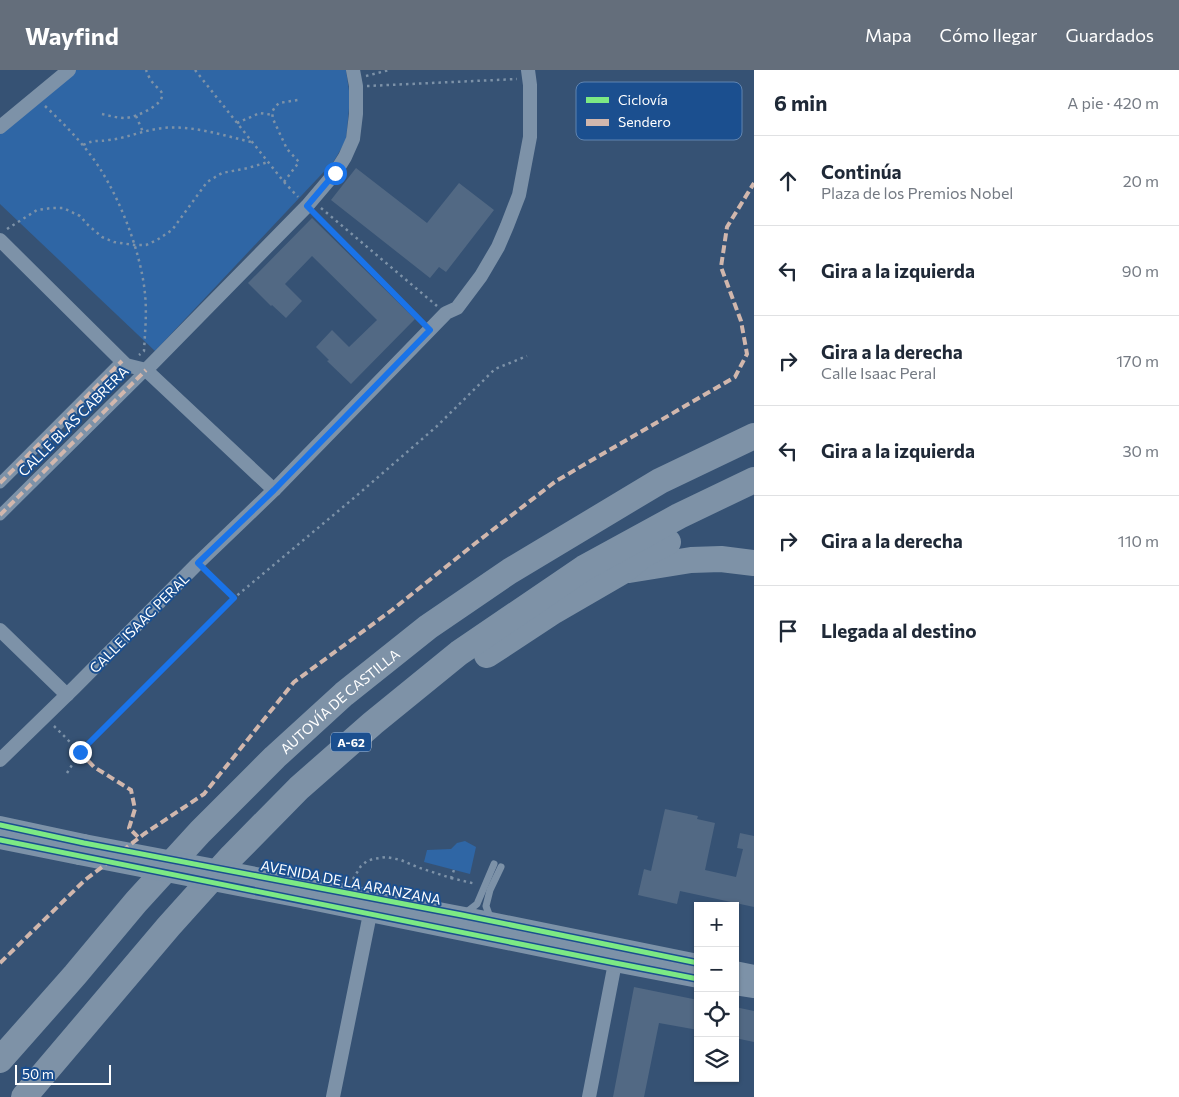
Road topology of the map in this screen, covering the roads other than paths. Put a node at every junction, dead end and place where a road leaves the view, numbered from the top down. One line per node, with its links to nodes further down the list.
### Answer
1 (69, 70): 4 (street)
2 (528, 74): 12 (street, CALLE ISAAC PERAL)
3 (354, 78): 7 (street)
4 (0, 128)
5 (0, 240): 6 (street)
6 (124, 363): 7 (street); 11 (street, CALLE BLAS CABRERA)
7 (146, 370): 12 (street); 14 (street, CALLE BLAS CABRERA)
8 (754, 419): 16 (highway)
9 (754, 436): 16 (highway, AUTOVÍA DE CASTILLA / A-62)
10 (754, 480): 38 (highway, A-62)
11 (0, 483)
12 (274, 490): 19 (street, CALLE ISAAC PERAL)
13 (754, 499): 17 (highway)
14 (0, 515)
15 (754, 563): 17 (highway)
16 (510, 571): 31 (highway, AUTOVÍA DE CASTILLA / A-62)
17 (624, 571): 38 (highway)
18 (0, 630): 19 (street)
19 (67, 695): 20 (street, CALLE ISAAC PERAL)
20 (0, 760)
21 (0, 825): 23 (street, AVENIDA DE LA ARANZANA)
22 (0, 840): 23 (street, AVENIDA DE LA ARANZANA)
23 (82, 850): 24 (street, AVENIDA DE LA ARANZANA, bridge)
24 (307, 893): 25 (street, AVENIDA DE LA ARANZANA); 25 (street, AVENIDA DE LA ARANZANA)
25 (372, 906): 26 (street, AVENIDA DE LA ARANZANA); 29 (street, AVENIDA DE LA ARANZANA); 39 (street)
26 (462, 915): 27 (street, AVENIDA DE LA ARANZANA); 27 (lane)
27 (491, 921): 28 (street, AVENIDA DE LA ARANZANA)
28 (694, 961)
29 (615, 963): 33 (street, AVENIDA DE LA ARANZANA); 40 (street)
30 (739, 971): 32 (street)
31 (75, 974): 36 (highway); 37 (highway, AUTOVÍA DE CASTILLA / A-62)
32 (754, 974)
33 (694, 978)
34 (739, 987): 35 (street)
35 (754, 989)
36 (0, 1048)
37 (0, 1060)
38 (24, 1097)
39 (333, 1097)
40 (589, 1097)

